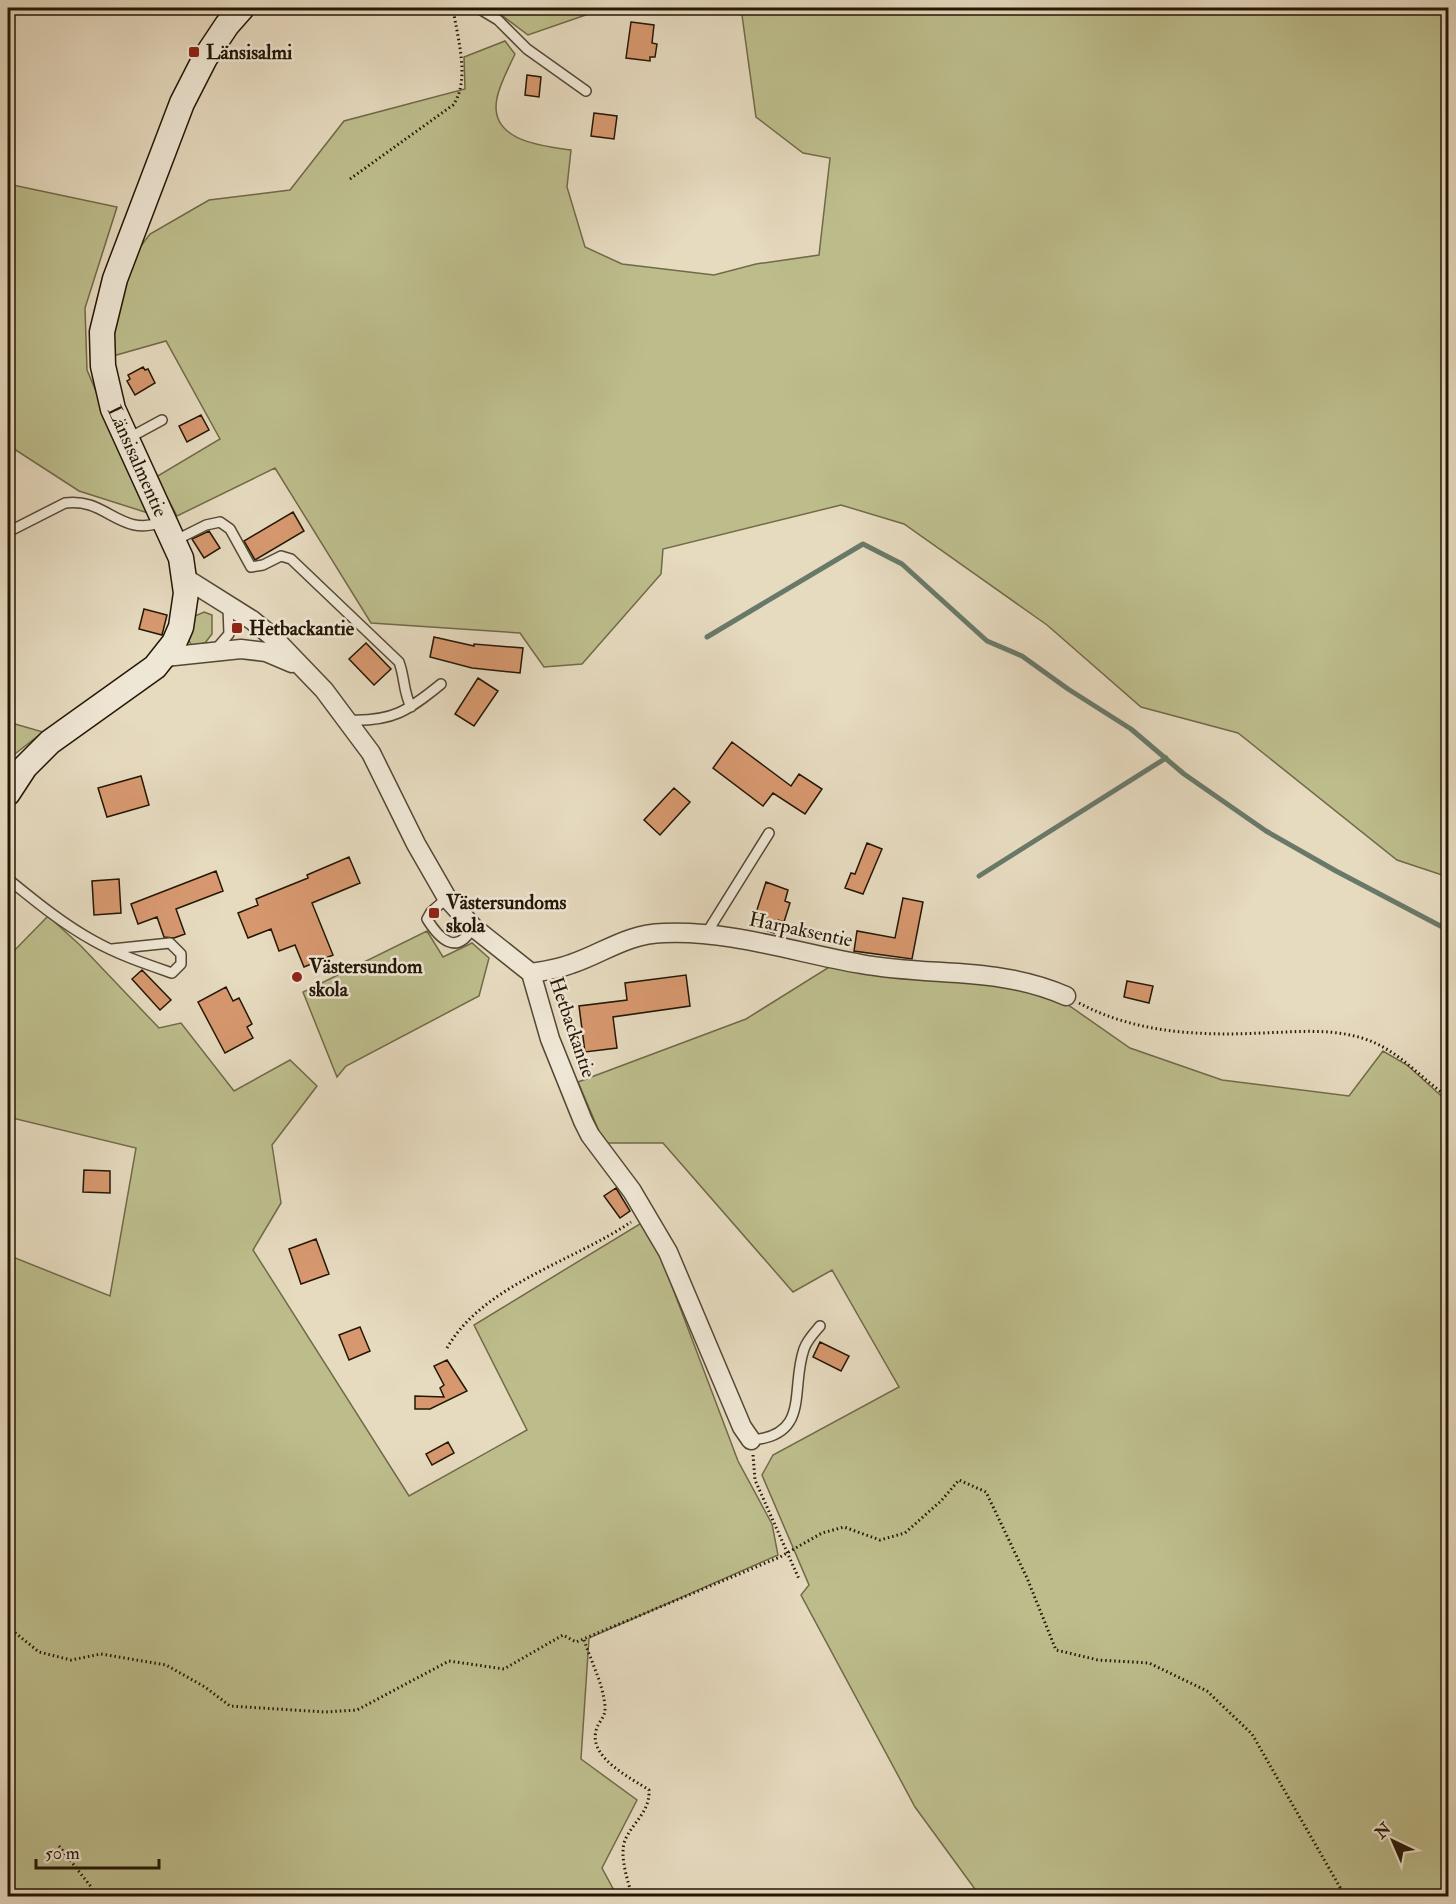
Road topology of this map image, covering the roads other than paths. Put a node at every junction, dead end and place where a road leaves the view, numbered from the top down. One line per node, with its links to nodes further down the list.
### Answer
1 (242, 8): 5 (street, Länsisalmentie)
2 (478, 8): 3 (lane)
3 (586, 91)
4 (162, 420): 5 (lane)
5 (125, 440): 6 (street, Länsisalmentie)
6 (169, 531): 7 (lane); 8 (street, Länsisalmentie); 14 (lane)
7 (8, 532)
8 (185, 578): 9 (street, Hetbackantie); 11 (street, Länsisalmentie)
9 (227, 605): 10 (lane); 12 (street, Hetbackantie)
10 (216, 650): 11 (street, Hetbackantie); 12 (street, Hetbackantie)
11 (165, 657): 16 (street, Länsisalmentie)
12 (300, 666): 15 (street, Hetbackantie)
13 (441, 684): 14 (lane)
14 (411, 707): 15 (lane)
15 (348, 720): 19 (street, Hetbackantie)
16 (10, 783)
17 (769, 833): 21 (lane)
18 (8, 879): 22 (lane)
19 (447, 898): 20 (street, Hetbackantie); 20 (lane)
20 (473, 927): 23 (street, Hetbackantie)
21 (706, 934): 23 (street, Harpaksentie); 24 (street, Harpaksentie)
22 (112, 949): 22 (lane)
23 (531, 974): 26 (street, Hetbackantie)
24 (1066, 996)
25 (820, 1326): 26 (lane)
26 (751, 1440)

